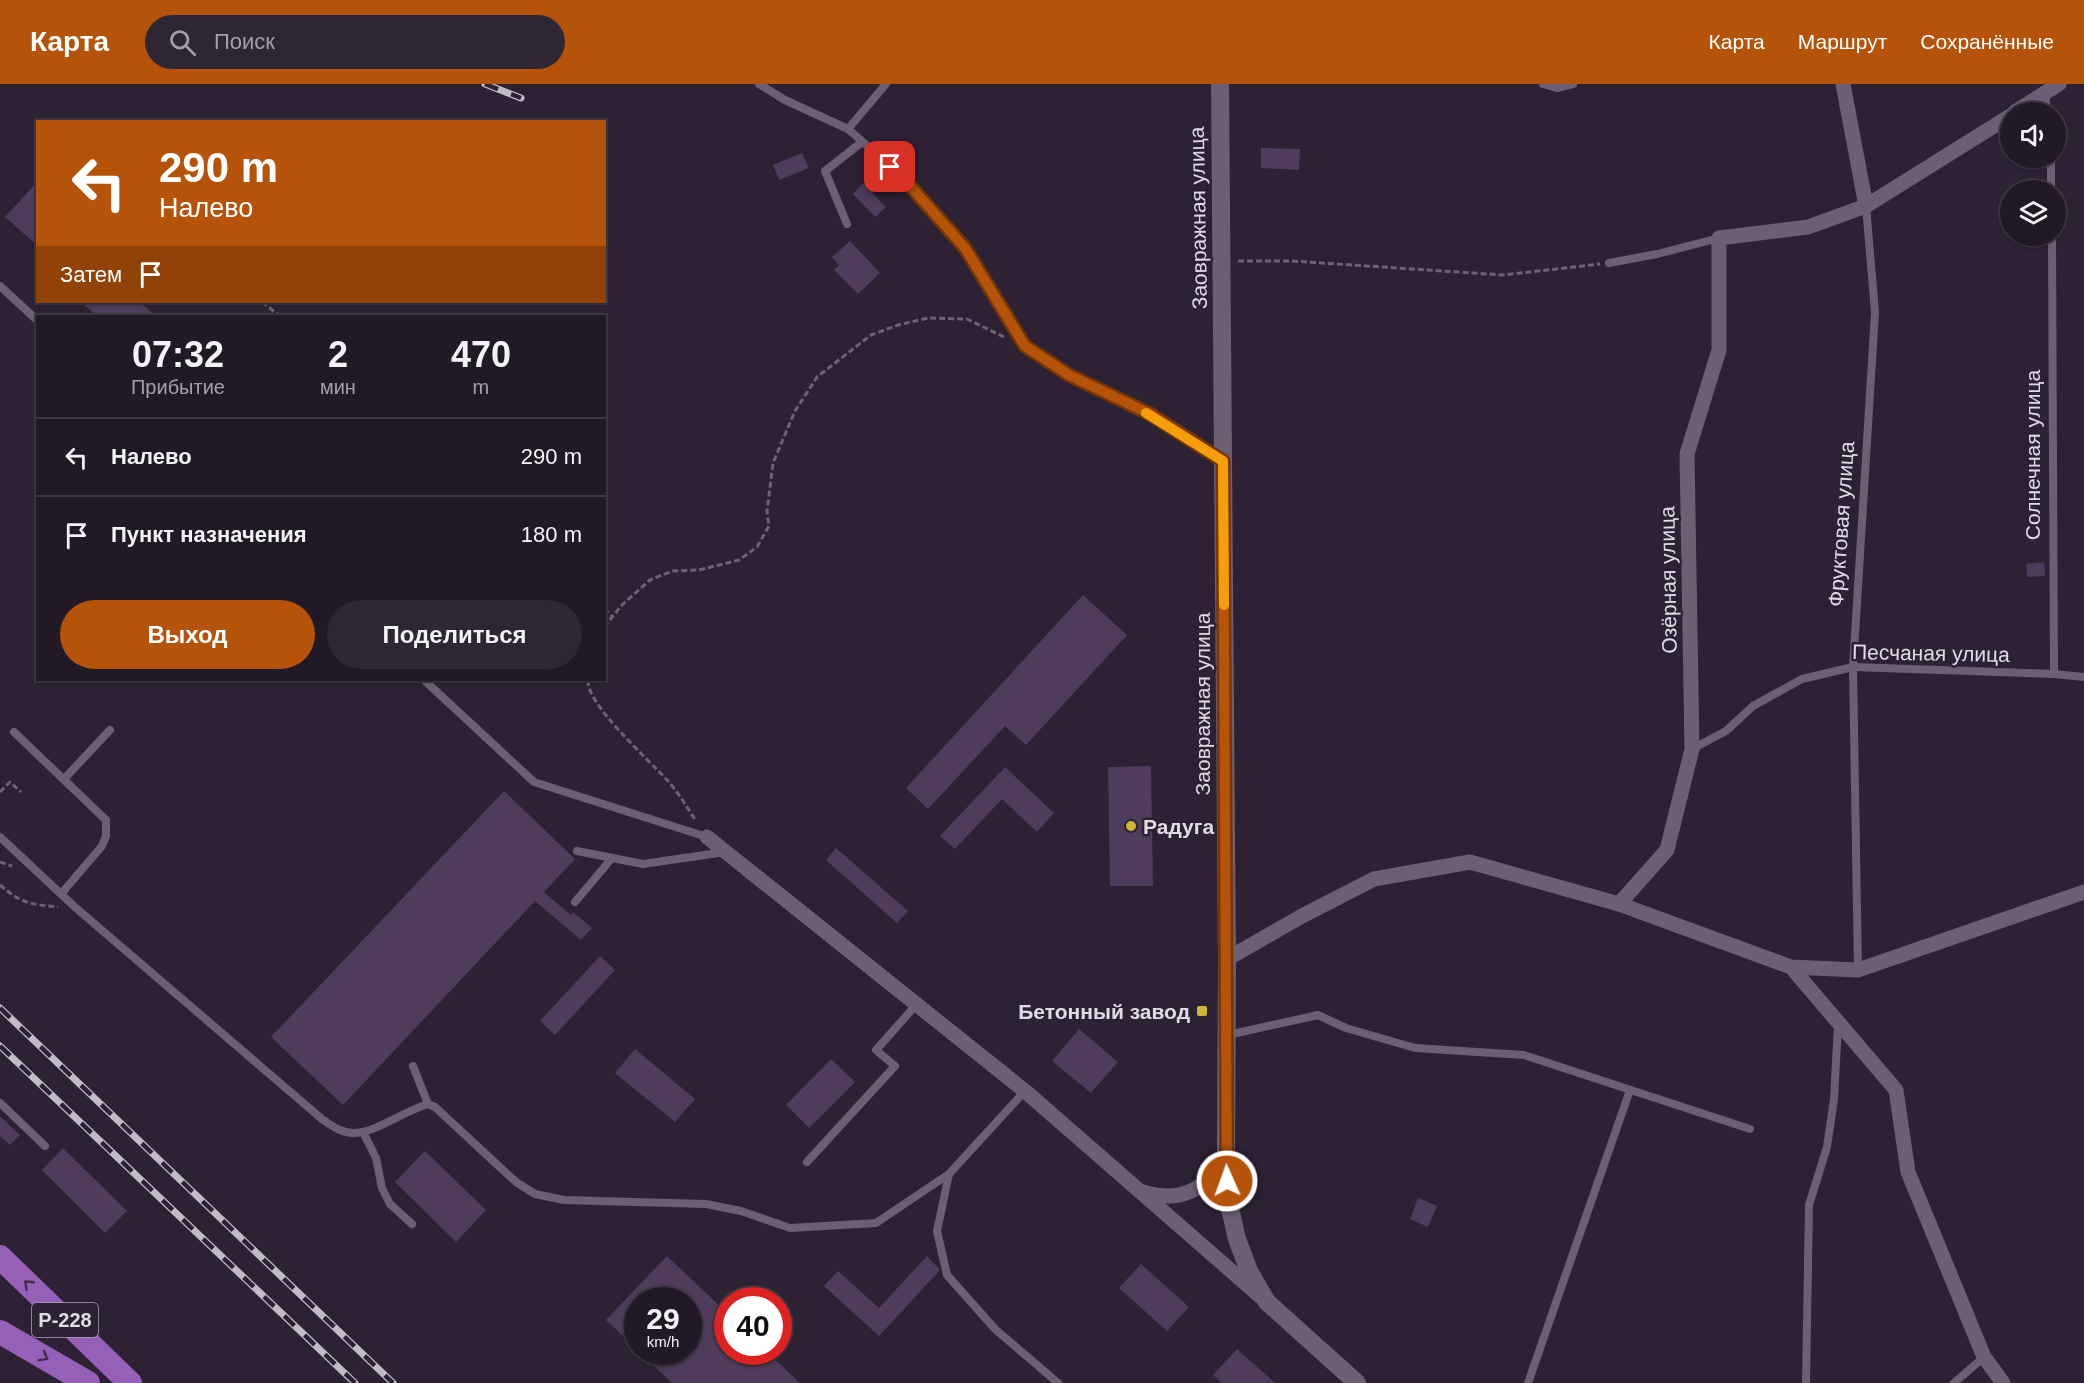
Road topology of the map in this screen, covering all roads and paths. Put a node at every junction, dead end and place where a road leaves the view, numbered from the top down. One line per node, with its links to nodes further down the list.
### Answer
1 (759, 84): 11 (lane)
2 (886, 84): 11 (lane)
3 (1220, 84): 17 (street, Заовражная улица)
4 (1544, 84): 5 (lane)
5 (1573, 84)
6 (1843, 84): 13 (street, Фруктовая улица)
7 (2059, 84): 8 (street)
8 (2044, 89): 9 (street)
9 (2028, 102)
10 (2000, 122): 13 (street)
11 (848, 129): 12 (lane)
12 (862, 142): 14 (lane); 23 (lane)
13 (1866, 206): 15 (street); 28 (lane, Фруктовая улица)
14 (847, 224)
15 (1719, 238): 18 (lane); 35 (street, Озёрная улица)
16 (2052, 246): 29 (lane, Солнечная улица)
17 (1221, 260): 18 (path); 24 (street, Заовражная улица)
18 (1609, 263)
19 (0, 286): 22 (lane)
20 (263, 303): 21 (path)
21 (279, 315)
22 (36, 319)
23 (1025, 346): 24 (lane); 26 (path)
24 (1223, 461): 50 (street, Заовражная улица)
25 (606, 611): 26 (path)
26 (613, 617): 27 (path)
27 (606, 625)
28 (1853, 667): 29 (lane, Песчаная улица); 35 (lane, Песчаная улица); 52 (lane, Фруктовая улица)
29 (2054, 674): 30 (lane, Песчаная улица)
30 (2084, 677)
31 (425, 681): 40 (lane)
32 (588, 681): 40 (path)
33 (110, 730): 36 (lane)
34 (14, 732): 36 (lane)
35 (1692, 749): 48 (street, Озёрная улица)
36 (64, 779): 46 (lane)
37 (0, 792): 38 (path)
38 (21, 792)
39 (0, 837): 46 (lane)
40 (707, 837): 42 (street)
41 (577, 851): 43 (lane)
42 (726, 852): 43 (lane); 53 (street)
43 (612, 858): 47 (lane)
44 (0, 885): 49 (path)
45 (2084, 892): 52 (street)
46 (61, 894): 49 (lane)
47 (575, 902)
48 (1619, 904): 50 (street); 51 (street)
49 (76, 908): 62 (lane)
50 (1227, 959): 55 (street, Заовражная улица)
51 (1791, 967): 52 (street); 54 (street)
52 (1858, 970)
53 (917, 1004): 57 (street); 65 (lane)
54 (1838, 1023): 72 (street); 78 (lane)
55 (1227, 1035): 58 (lane); 64 (street, Заовражная улица)
56 (414, 1066): 60 (lane)
57 (1025, 1090): 66 (lane); 67 (street)
58 (1630, 1090): 61 (lane); 77 (lane)
59 (0, 1103): 63 (lane)
60 (428, 1104): 62 (lane); 66 (lane)
61 (1749, 1129)
62 (363, 1132): 68 (lane)
63 (45, 1146)
64 (1226, 1158): 67 (street); 70 (street, Заовражная улица)
65 (807, 1162)
66 (949, 1174): 75 (lane)
67 (1140, 1191): 70 (street)
68 (412, 1224)
69 (0, 1257): 74 (highway, Р-228, one-way to 69)
70 (1267, 1302): 76 (street, Заовражная улица)
71 (0, 1332): 73 (highway, Р-228, one-way to 73)
72 (1984, 1357): 79 (lane); 80 (street)
73 (88, 1383)
74 (130, 1383)
75 (1058, 1383)
76 (1357, 1383)
77 (1528, 1383)
78 (1806, 1383)
79 (1954, 1383)
80 (2003, 1383)

